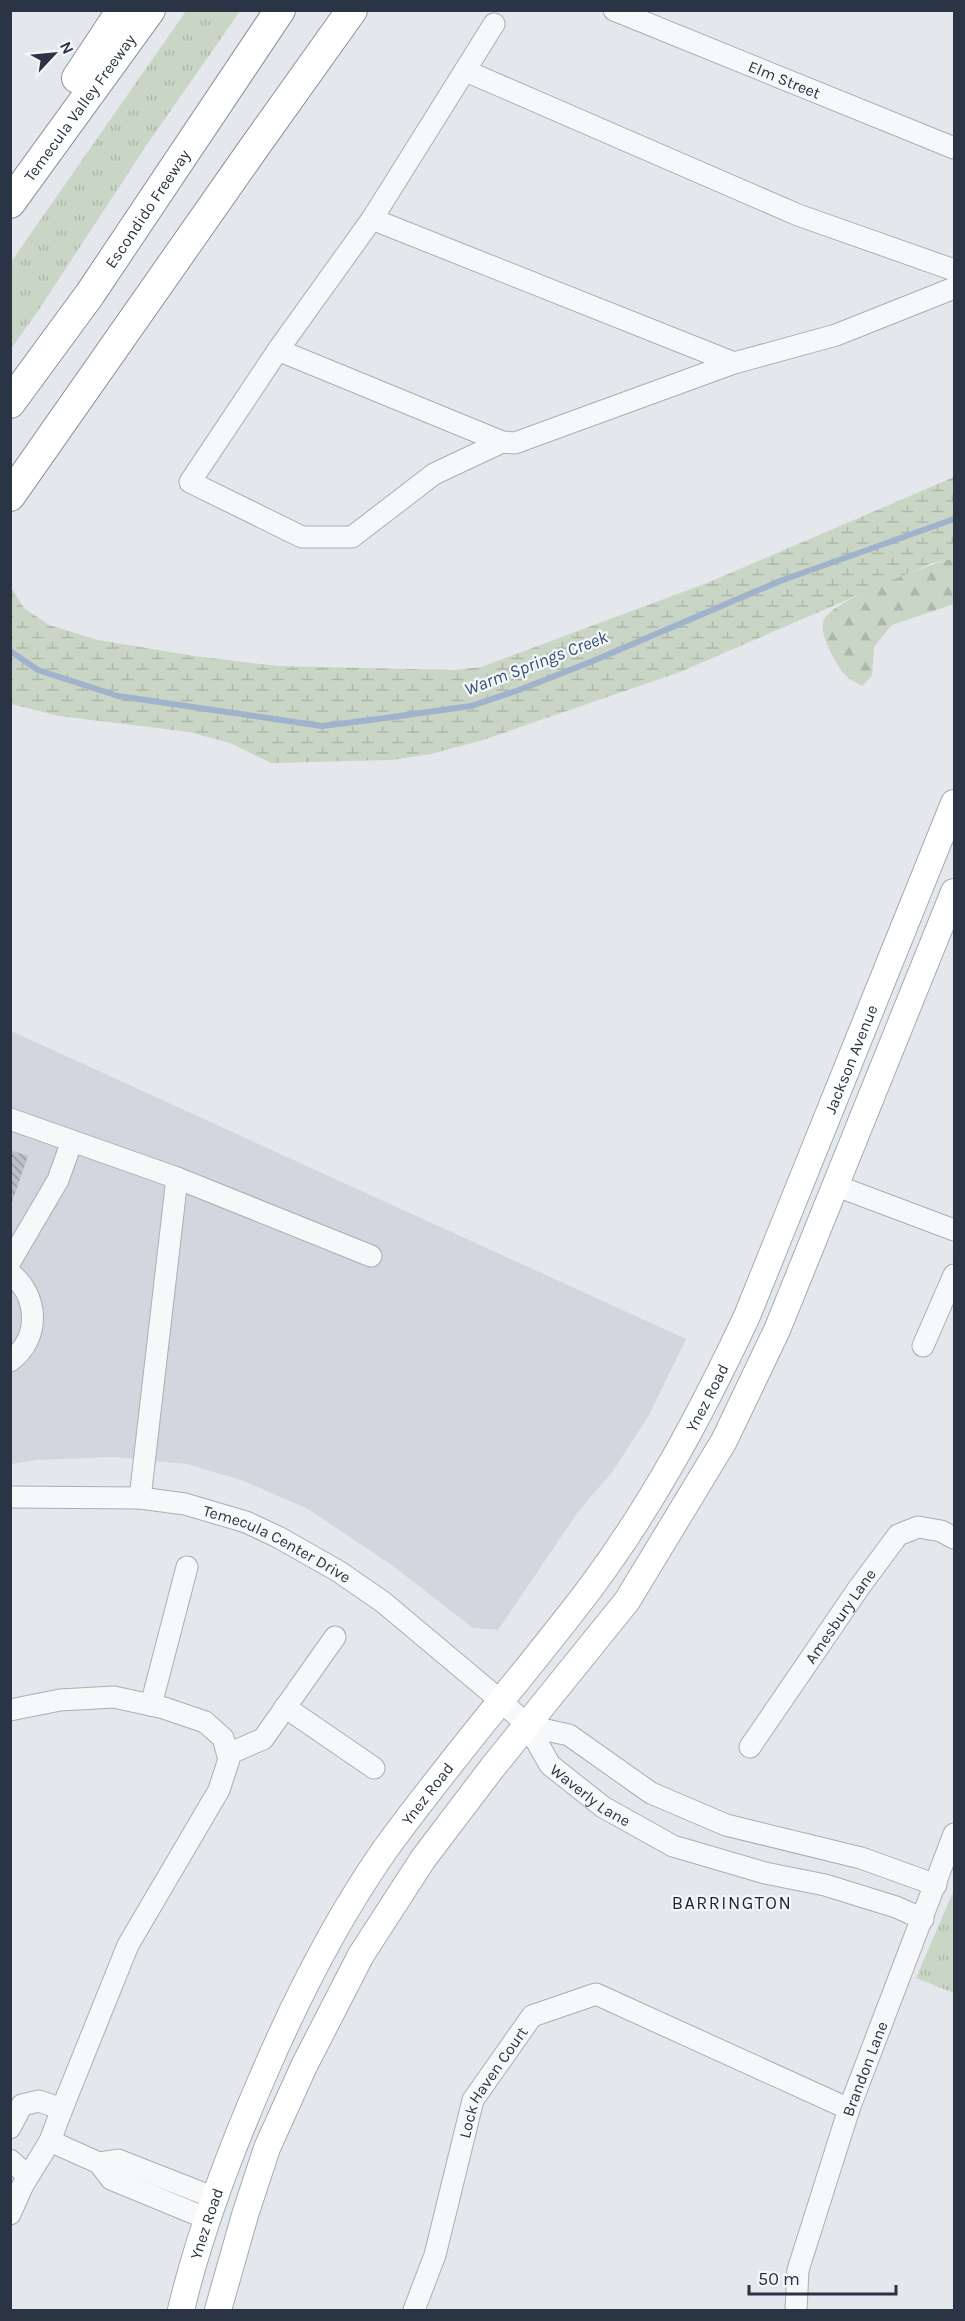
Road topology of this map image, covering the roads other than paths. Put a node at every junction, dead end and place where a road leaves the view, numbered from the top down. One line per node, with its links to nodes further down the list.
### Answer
1 (122, 10): 9 (highway)
2 (150, 10): 10 (highway, Temecula Valley Freeway)
3 (280, 10): 16 (highway, Escondido Freeway)
4 (352, 10): 18 (highway)
5 (614, 10): 8 (street, Elm Street)
6 (494, 24): 7 (street)
7 (466, 71): 11 (street); 12 (street)
8 (954, 148)
9 (10, 180)
10 (10, 203)
11 (372, 219): 14 (street); 15 (street)
12 (954, 270)
13 (954, 288): 15 (street)
14 (278, 350): 17 (street); 17 (street)
15 (734, 363): 17 (street)
16 (10, 403)
17 (502, 442)
18 (17, 487)
19 (954, 803): 21 (main road, Jackson Avenue)
20 (954, 892): 22 (main road, Jackson Avenue)
21 (871, 1011): 22 (main road); 32 (main road, Jackson Avenue)
22 (902, 1023): 26 (main road, Jackson Avenue)
23 (10, 1119): 24 (street)
24 (72, 1141): 25 (street); 29 (street)
25 (177, 1178): 28 (street); 37 (street)
26 (837, 1186): 27 (street); 33 (main road, Jackson Avenue)
27 (954, 1230)
28 (371, 1256)
29 (10, 1262)
30 (10, 1273): 35 (street)
31 (954, 1275): 34 (street)
32 (747, 1316): 41 (main road, Ynez Road)
33 (777, 1330): 45 (main road, Ynez Road)
34 (923, 1346)
35 (10, 1361)
36 (10, 1497): 37 (street, Temecula Center Drive)
37 (140, 1498): 41 (street, Temecula Center Drive)
38 (954, 1538): 46 (street, Amesbury Lane)
39 (187, 1567): 42 (street)
40 (335, 1637): 43 (street)
41 (501, 1701): 45 (street, Temecula Center Drive); 58 (main road, Ynez Road)
42 (152, 1705): 44 (street); 47 (street)
43 (285, 1707): 47 (street); 48 (street)
44 (10, 1710)
45 (528, 1726): 50 (street, Waverly Lane); 51 (street, Waverly Lane); 62 (main road, Ynez Road)
46 (750, 1747)
47 (228, 1754): 52 (street)
48 (374, 1768)
49 (954, 1834): 50 (street, Brandon Lane)
50 (936, 1885): 51 (street, Brandon Lane)
51 (922, 1919): 53 (street, Brandon Lane)
52 (62, 2109): 54 (street); 55 (street)
53 (849, 2109): 63 (street, Lock Haven Court); 64 (street, Brandon Lane)
54 (10, 2128)
55 (50, 2141): 57 (street); 58 (street)
56 (10, 2160): 57 (street)
57 (28, 2176): 59 (street)
58 (211, 2208): 60 (main road, Ynez Road); 61 (main road)
59 (10, 2214)
60 (181, 2310)
61 (203, 2310)
62 (218, 2310)
63 (414, 2310)
64 (796, 2310)

